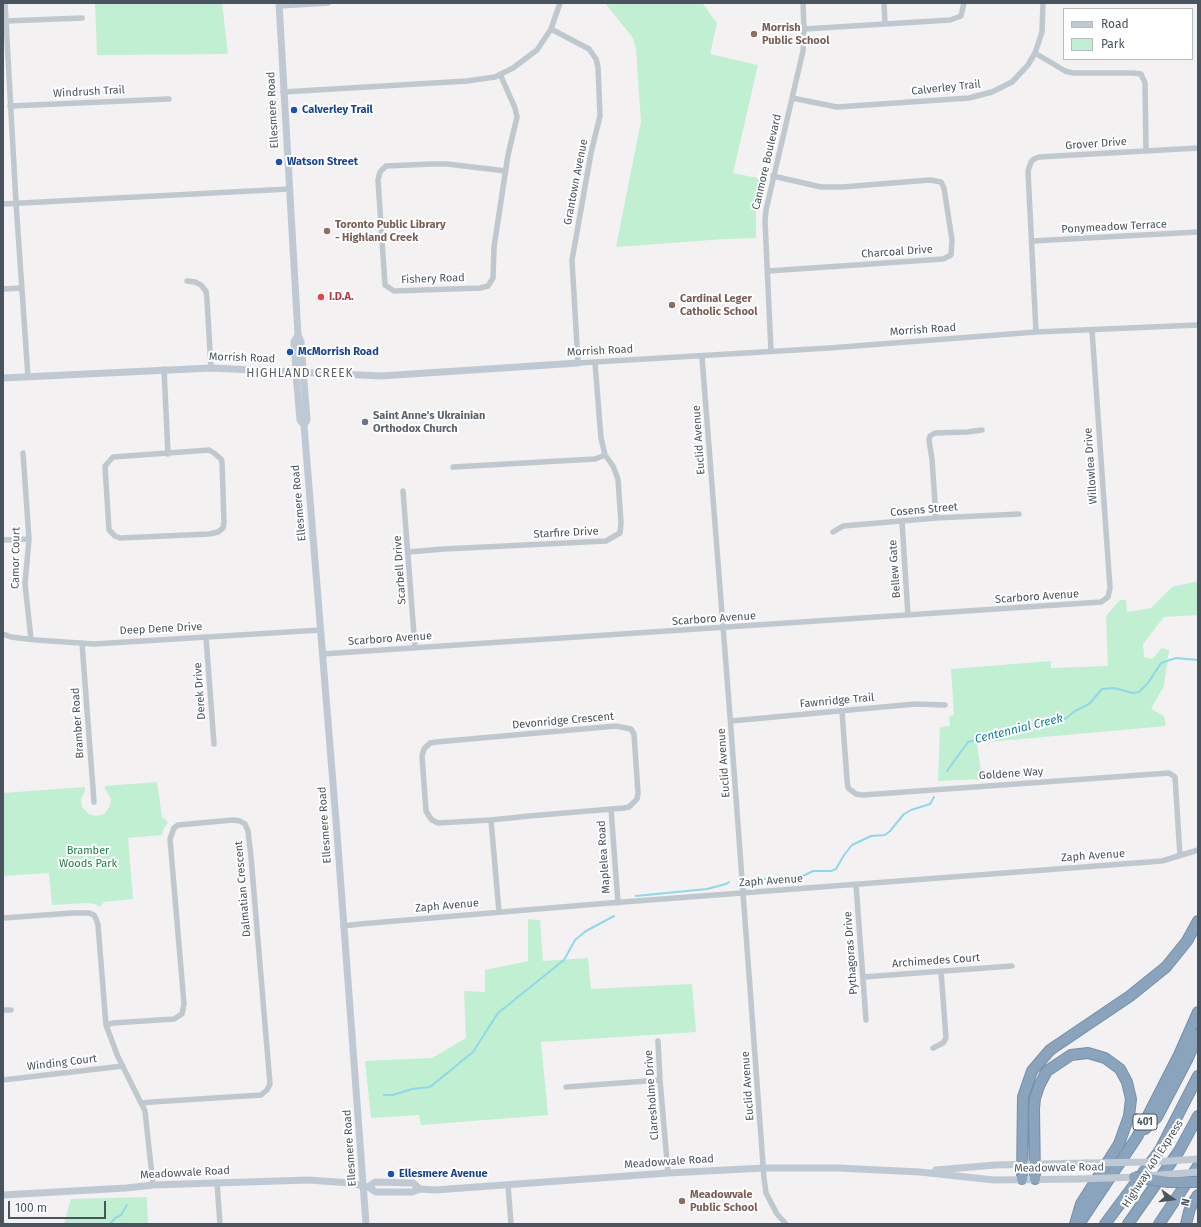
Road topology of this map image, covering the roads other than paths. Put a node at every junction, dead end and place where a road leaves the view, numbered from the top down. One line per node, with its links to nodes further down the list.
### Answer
1 (4, 3): 10 (street)
2 (328, 3): 8 (street)
3 (560, 3): 12 (street)
4 (803, 3): 13 (street, Canmore Boulevard)
5 (884, 3): 11 (street)
6 (964, 3): 11 (street)
7 (1043, 3): 14 (street, Calverley Trail)
8 (279, 5): 16 (main road, Ellesmere Road)
9 (82, 18): 10 (street)
10 (6, 21): 19 (street)
11 (885, 24): 13 (street)
12 (551, 29): 15 (street); 38 (street, Grantown Avenue)
13 (804, 30): 17 (street, Canmore Boulevard)
14 (1035, 53): 17 (street, Calverley Trail); 21 (street)
15 (500, 74): 16 (street); 22 (street, Fishery Road)
16 (283, 92): 24 (main road, Ellesmere Road)
17 (792, 98): 23 (street, Canmore Boulevard)
18 (169, 99): 19 (street, Windrush Trail)
19 (10, 106): 26 (street)
20 (1198, 148): 21 (street)
21 (1146, 151): 28 (street, Grover Drive)
22 (506, 172): 22 (street, Fishery Road)
23 (773, 176): 29 (street, Canmore Boulevard); 29 (street, Charcoal Drive)
24 (289, 189): 26 (street); 42 (main road, Ellesmere Road)
25 (3, 204): 26 (street)
26 (16, 204): 31 (street)
27 (1198, 232): 28 (street, Ponymeadow Terrace)
28 (1032, 241): 35 (street, Grover Drive)
29 (768, 271): 36 (street, Canmore Boulevard)
30 (187, 281): 40 (street)
31 (22, 288): 32 (street); 43 (street)
32 (3, 289)
33 (1198, 325): 34 (street, Morrish Road)
34 (1092, 330): 35 (street, Morrish Road); 58 (street, Willowlea Drive)
35 (1036, 332): 36 (street, Morrish Road)
36 (771, 351): 37 (street, Morrish Road)
37 (702, 357): 39 (street, Morrish Road); 60 (street, Euclid Avenue)
38 (578, 363): 39 (street, Morrish Road); 42 (main road, Morrish Road)
39 (595, 363): 48 (street, Starfire Drive)
40 (211, 368): 41 (main road, Morrish Road); 42 (main road, Morrish Road)
41 (164, 369): 43 (main road, Morrish Road); 47 (street)
42 (300, 372): 61 (main road, Ellesmere Road)
43 (28, 377): 44 (main road, Morrish Road)
44 (3, 378)
45 (982, 430): 52 (street)
46 (23, 453): 56 (street, Camor Court)
47 (168, 454): 47 (street)
48 (605, 455): 49 (street); 57 (street, Starfire Drive)
49 (453, 467)
50 (403, 491): 57 (street, Scarbell Drive)
51 (1019, 514): 52 (street, Cosens Street)
52 (936, 518): 53 (street, Cosens Street)
53 (902, 522): 54 (street, Cosens Street); 59 (street, Bellew Gate)
54 (833, 532)
55 (3, 540): 56 (street)
56 (29, 540): 64 (street, Camor Court)
57 (408, 552): 66 (street, Scarbell Drive)
58 (1106, 599): 59 (street, Scarboro Avenue)
59 (908, 616): 60 (street, Scarboro Avenue)
60 (723, 628): 66 (street, Scarboro Avenue); 70 (street, Euclid Avenue)
61 (320, 630): 63 (street, Deep Dene Drive); 67 (main road, Ellesmere Road)
62 (3, 634): 64 (street, Deep Dene Drive)
63 (206, 637): 65 (street, Deep Dene Drive); 71 (street, Derek Drive)
64 (30, 639): 65 (street, Deep Dene Drive)
65 (82, 643): 72 (street, Bramber Road)
66 (415, 648): 67 (street, Scarboro Avenue)
67 (322, 654): 83 (main road, Ellesmere Road)
68 (945, 705): 69 (street, Fawnridge Trail)
69 (842, 711): 70 (street, Fawnridge Trail); 76 (street, Goldene Way)
70 (731, 721): 78 (street, Euclid Avenue)
71 (214, 744)
72 (94, 802)
73 (611, 809): 74 (street, Devonridge Crescent); 74 (street, Devonridge Crescent); 79 (street, Maplelea Road)
74 (491, 820): 80 (street)
75 (1198, 850): 76 (street, Zaph Avenue)
76 (1180, 856): 77 (street, Zaph Avenue)
77 (856, 885): 78 (street, Zaph Avenue); 86 (street, Pythagoras Drive)
78 (743, 893): 79 (street, Zaph Avenue); 107 (street, Euclid Avenue)
79 (618, 903): 80 (street, Zaph Avenue)
80 (499, 912): 83 (street, Zaph Avenue)
81 (3, 918): 91 (street)
82 (1198, 921): 105 (highway)
83 (343, 926): 118 (main road, Ellesmere Road)
84 (1012, 966): 85 (street, Archimedes Court)
85 (941, 971): 86 (street, Archimedes Court); 94 (street)
86 (863, 977): 90 (street, Pythagoras Drive)
87 (3, 1010): 88 (street)
88 (11, 1010)
89 (1198, 1012): 102 (highway, 401)
90 (866, 1020)
91 (106, 1025): 95 (street); 100 (street, Dalmatian Crescent)
92 (1198, 1036): 102 (highway)
93 (658, 1041): 98 (street, Claresholme Drive)
94 (933, 1048)
95 (123, 1066): 97 (street, Winding Court); 100 (street)
96 (1198, 1076): 127 (highway, Highway 401 Express / 401)
97 (3, 1080)
98 (660, 1080): 99 (street); 108 (street, Claresholme Drive)
99 (566, 1087)
100 (142, 1104): 116 (street)
101 (1198, 1116): 128 (highway, Highway 401 Express)
102 (1137, 1137): 126 (highway, 401)
103 (1198, 1159): 104 (main road, Meadowvale Road, bridge)
104 (1035, 1164): 105 (main road, Meadowvale Road); 112 (highway); 125 (highway)
105 (1022, 1165): 109 (main road, Meadowvale Road); 113 (highway)
106 (1198, 1166): 129 (highway)
107 (764, 1168): 108 (main road, Meadowvale Road); 109 (main road, Meadowvale Road); 124 (street, Euclid Avenue)
108 (668, 1172): 117 (main road, Meadowvale Road)
109 (920, 1172): 113 (main road, Meadowvale Road)
110 (1198, 1172): 111 (main road, Meadowvale Road, bridge)
111 (1134, 1177): 112 (main road, Meadowvale Road, bridge); 115 (highway, bridge)
112 (1035, 1179): 113 (main road, Meadowvale Road)
113 (1022, 1180)
114 (217, 1182): 116 (main road, Meadowvale Road); 118 (main road, Meadowvale Road); 121 (street)
115 (1198, 1182)
116 (153, 1185): 119 (main road, Meadowvale Road)
117 (508, 1185): 118 (main road, Meadowvale Road); 123 (street)
118 (366, 1186): 122 (main road, Ellesmere Road)
119 (3, 1195)
120 (1198, 1195): 130 (highway)
121 (220, 1224)
122 (366, 1224)
123 (511, 1224)
124 (786, 1224)
125 (1075, 1224)
126 (1079, 1224)
127 (1105, 1224)
128 (1128, 1224)
129 (1159, 1224)
130 (1186, 1224)

